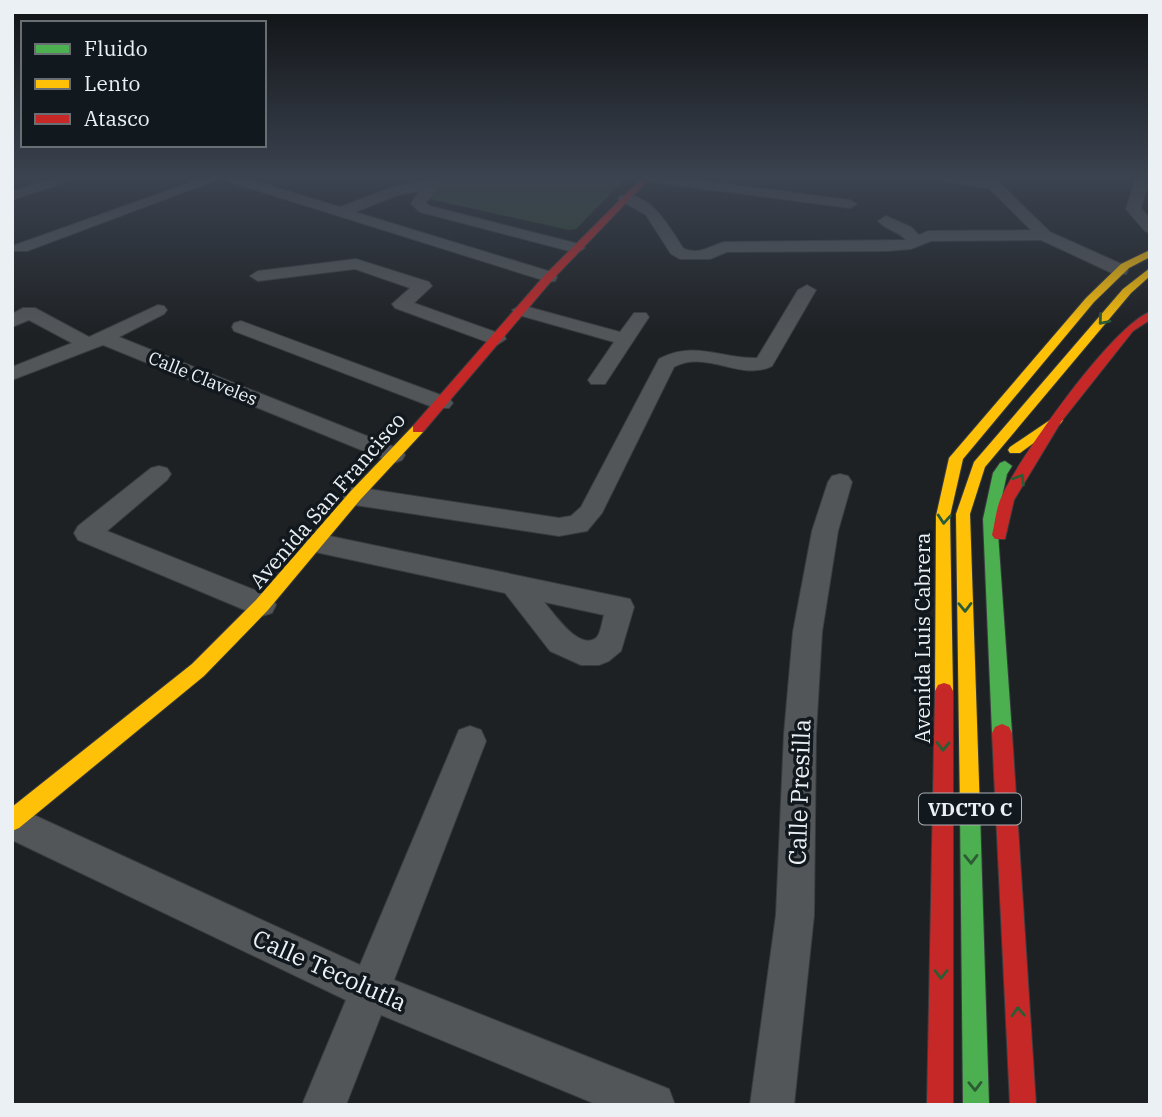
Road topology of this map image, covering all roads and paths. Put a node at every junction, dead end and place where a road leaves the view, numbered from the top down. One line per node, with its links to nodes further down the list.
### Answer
1 (57, 230): 11 (street)
2 (61, 230): 11 (street)
3 (400, 230): 17 (street)
4 (507, 230): 12 (street)
5 (595, 230): 12 (main road, Avenida San Francisco)
6 (664, 230): 10 (street)
7 (906, 230): 10 (street)
8 (1039, 230): 9 (street)
9 (1044, 235): 10 (street); 14 (street)
10 (915, 240)
11 (17, 245)
12 (577, 248): 17 (main road, Avenida San Francisco)
13 (1146, 255): 14 (main road)
14 (1120, 270): 35 (main road)
15 (1150, 271): 37 (main road, VDCTO C, one-way to 37)
16 (258, 276): 29 (street)
17 (550, 276): 22 (main road, Avenida San Francisco)
18 (1150, 288): 38 (main road, VDCTO C)
19 (807, 290): 42 (street)
20 (1150, 300): 28 (main road)
21 (158, 310): 31 (street)
22 (521, 310): 23 (street); 29 (main road, Avenida San Francisco)
23 (541, 315): 30 (street)
24 (1150, 315): 28 (main road)
25 (639, 317): 30 (street)
26 (12, 322): 31 (street, Calle Claveles)
27 (241, 327): 34 (street)
28 (1129, 329): 36 (main road)
29 (497, 339): 34 (main road, Avenida San Francisco)
30 (622, 339): 33 (street)
31 (94, 341): 32 (street); 39 (street, Calle Claveles)
32 (12, 374)
33 (598, 380)
34 (442, 403): 39 (main road, Avenida San Francisco)
35 (1005, 410): 37 (main road); 53 (main road, Avenida Luis Cabrera, one-way to 53)
36 (1056, 420): 38 (main road); 49 (main road, one-way to 36)
37 (996, 444): 54 (main road, VDCTO C, one-way to 54)
38 (1016, 450): 55 (main road, VDCTO C, one-way to 38)
39 (394, 455): 42 (main road, Avenida San Francisco)
40 (159, 474): 45 (street)
41 (840, 482): 52 (street, Calle Presilla)
42 (355, 496): 43 (main road, Avenida San Francisco)
43 (315, 543): 44 (street); 45 (main road, Avenida San Francisco)
44 (513, 584)
45 (262, 605): 47 (main road, Avenida San Francisco)
46 (470, 741): 48 (street)
47 (12, 822): 48 (street, Calle Tecolutla)
48 (371, 991): 50 (street); 51 (street, Calle Tecolutla)
49 (1034, 1016)
50 (324, 1105)
51 (653, 1105)
52 (772, 1105)
53 (940, 1105)
54 (976, 1105)
55 (1023, 1105)

